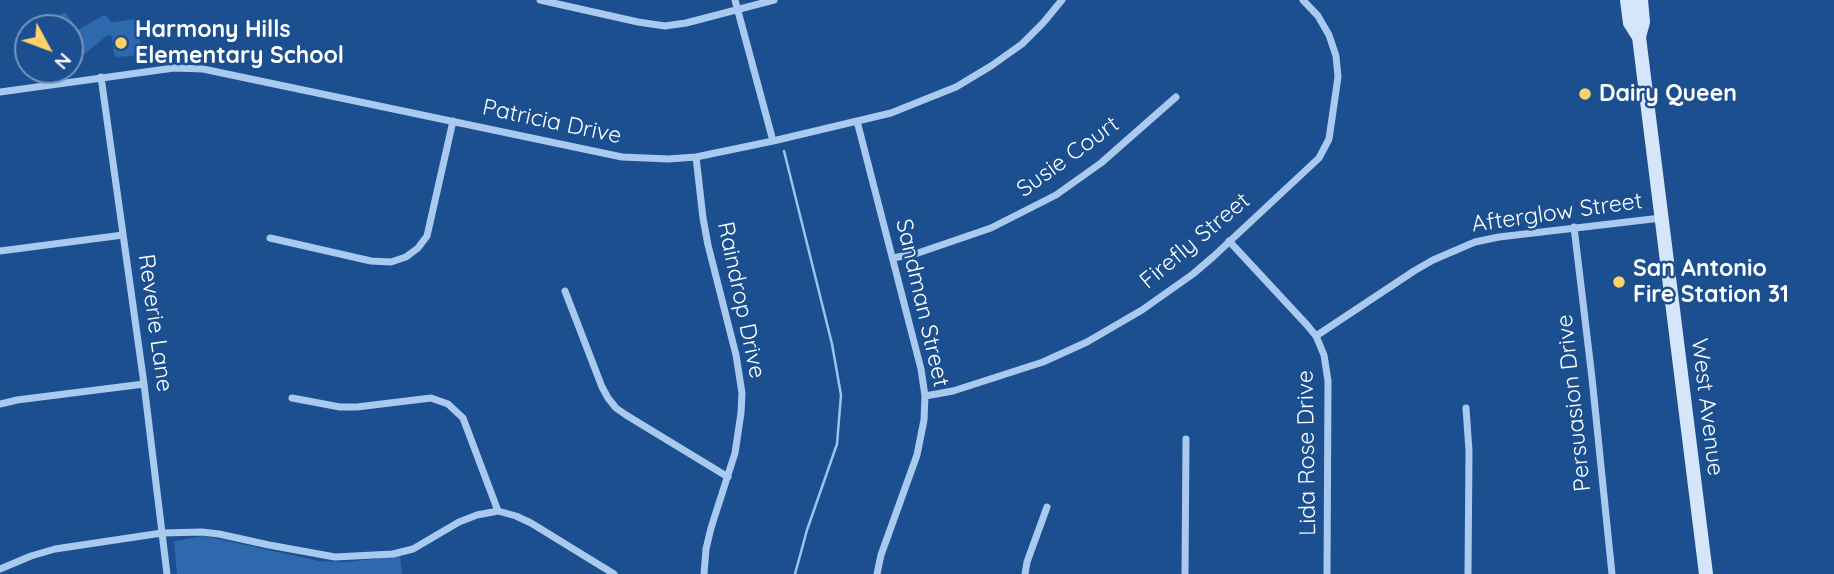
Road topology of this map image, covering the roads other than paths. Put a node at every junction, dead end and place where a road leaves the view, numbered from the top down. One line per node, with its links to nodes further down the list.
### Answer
1 (540, 0): 8 (street)
2 (735, 0): 8 (street)
3 (774, 0): 8 (street)
4 (1062, 0): 14 (street, Patricia Drive)
5 (1303, 0): 21 (street, Firefly Street)
6 (1627, 0): 9 (main road, West Avenue)
7 (1641, 0): 9 (main road, West Avenue)
8 (738, 9): 15 (street)
9 (1639, 37): 17 (main road, West Avenue)
10 (101, 77): 11 (street, Patricia Drive); 13 (street, Patricia Drive); 19 (street, Reverie Lane)
11 (0, 92)
12 (1176, 97): 23 (street, Susie Court)
13 (453, 121): 16 (street, Patricia Drive); 20 (street)
14 (857, 121): 15 (street, Patricia Drive); 23 (street, Sandman Street)
15 (773, 141): 16 (street, Patricia Drive)
16 (696, 157): 32 (street, Raindrop Drive)
17 (1661, 218): 18 (street, Afterglow Street); 46 (main road, West Avenue)
18 (1574, 227): 25 (street, Afterglow Street); 45 (street, Persuasion Drive)
19 (123, 235): 22 (street); 26 (street, Reverie Lane)
20 (270, 238)
21 (1229, 241): 25 (street, Lida Rose Drive); 27 (street, Firefly Street)
22 (0, 251)
23 (893, 258): 27 (street, Sandman Street)
24 (565, 292): 32 (street)
25 (1316, 337): 43 (street, Lida Rose Drive)
26 (144, 384): 29 (street); 35 (street, Reverie Lane)
27 (925, 396): 40 (street, Sandman Street)
28 (292, 398): 34 (street)
29 (0, 404)
30 (1466, 408): 44 (street)
31 (1186, 439): 42 (street)
32 (728, 477): 39 (street, Raindrop Drive)
33 (1046, 507): 41 (street)
34 (498, 511): 35 (street); 38 (street)
35 (162, 533): 36 (street); 37 (street, Reverie Lane)
36 (0, 569)
37 (167, 574)
38 (614, 574)
39 (704, 574)
40 (877, 574)
41 (1025, 574)
42 (1185, 574)
43 (1327, 574)
44 (1468, 574)
45 (1612, 574)
46 (1706, 574)

